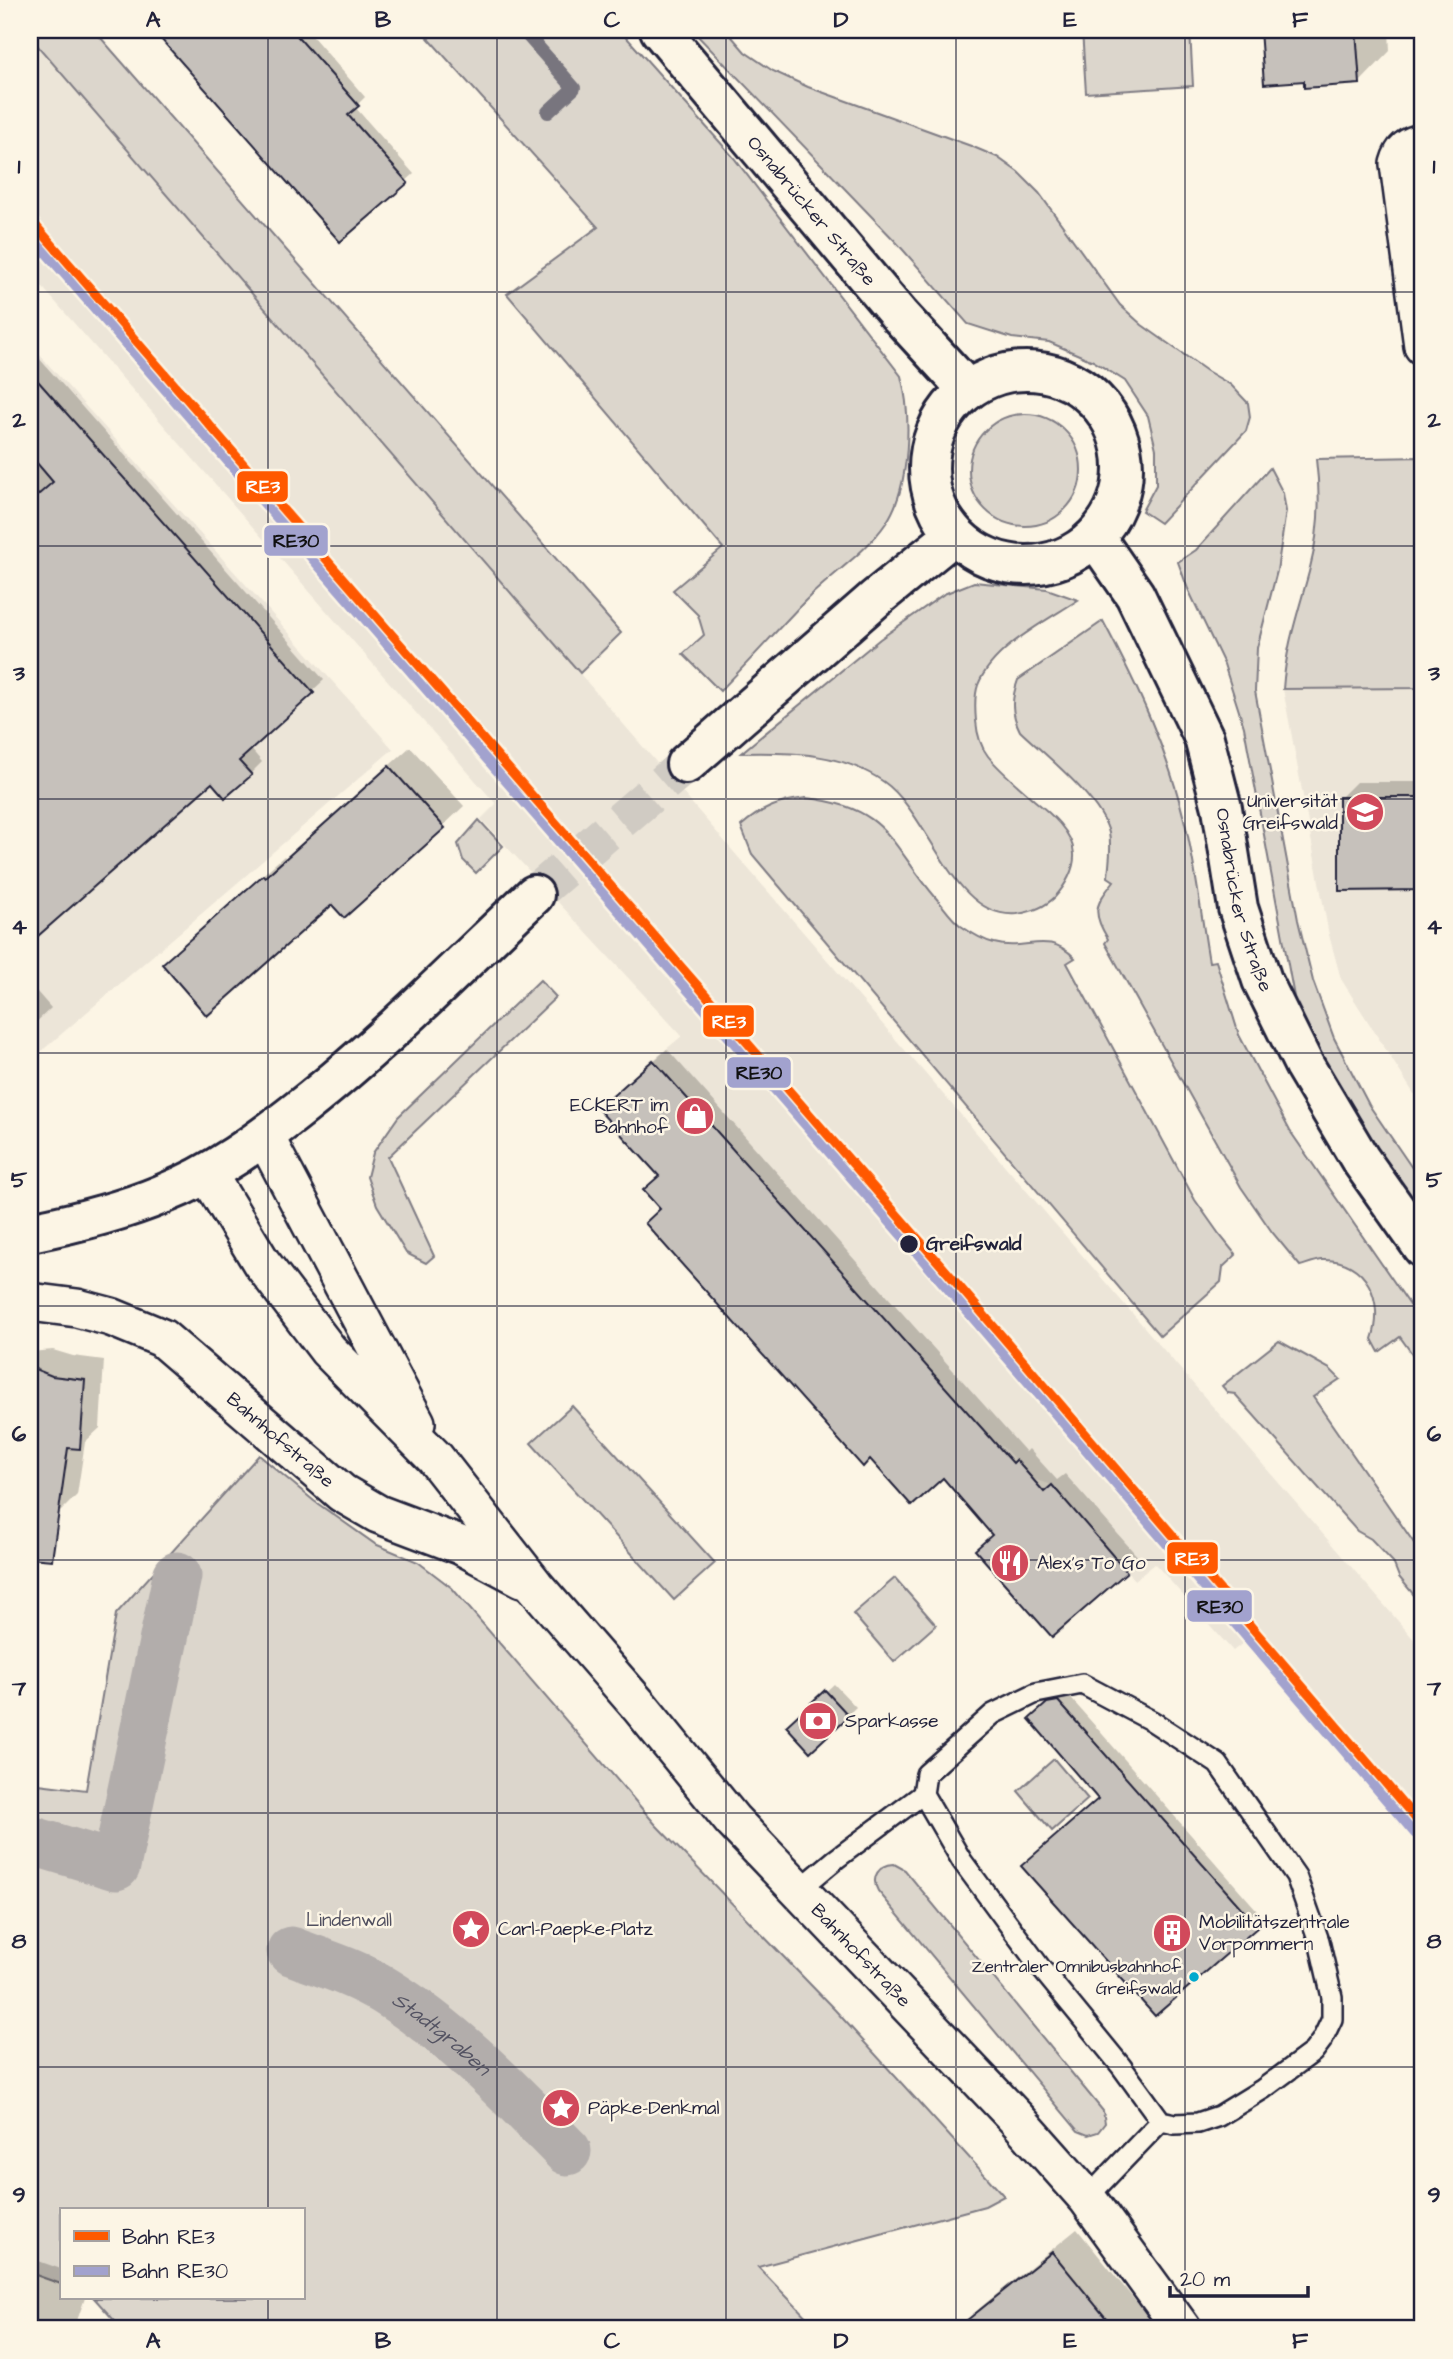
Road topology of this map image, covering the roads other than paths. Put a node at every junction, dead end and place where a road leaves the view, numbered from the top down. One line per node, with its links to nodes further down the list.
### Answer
1 (660, 30): 4 (main road, Osnabrücker Straße)
2 (1423, 143): 3 (street)
3 (1423, 346)
4 (967, 389): 5 (main road); 6 (main road)
5 (954, 536): 6 (main road); 7 (main road)
6 (1095, 537): 12 (main road, Osnabrücker Straße)
7 (686, 764)
8 (534, 895): 9 (main road)
9 (265, 1137): 10 (main road); 14 (street, Bahnhofstraße)
10 (207, 1173): 11 (main road); 14 (street, Bahnhofstraße)
11 (30, 1232)
12 (1423, 1248)
13 (30, 1302): 15 (street, Bahnhofstraße)
14 (435, 1458): 15 (street, Bahnhofstraße)
15 (535, 1586): 17 (street, Bahnhofstraße)
16 (923, 1794): 17 (lane); 18 (lane); 18 (lane)
17 (799, 1890): 19 (street, Bahnhofstraße)
18 (1161, 2121): 19 (lane)
19 (1087, 2198): 20 (street, Bahnhofstraße)
20 (1182, 2329)

